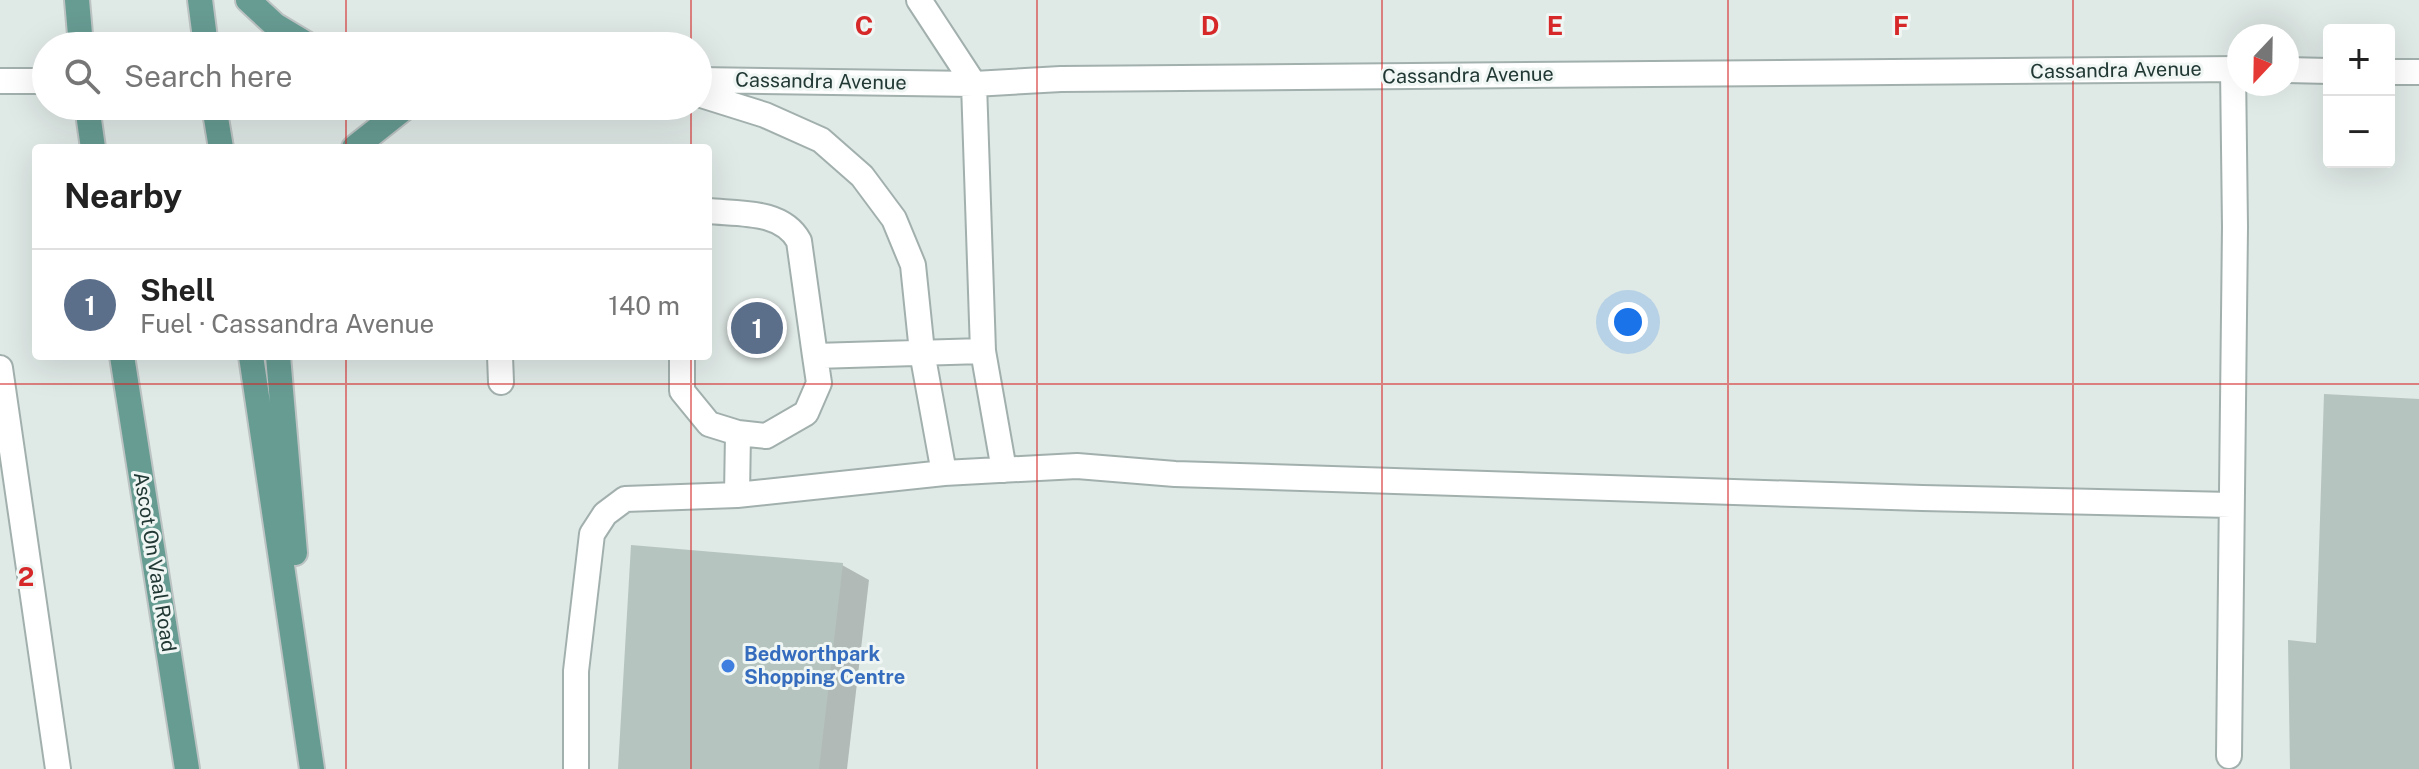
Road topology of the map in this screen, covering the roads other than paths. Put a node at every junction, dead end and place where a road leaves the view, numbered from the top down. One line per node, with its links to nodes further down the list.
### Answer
1 (77, 0): 5 (main road)
2 (200, 0): 6 (main road)
3 (248, 0): 7 (main road)
4 (919, 0): 16 (street)
5 (80, 32)
6 (204, 32)
7 (287, 32)
8 (2227, 69): 16 (street, Cassandra Avenue)
9 (2299, 70): 10 (street)
10 (2323, 71)
11 (2395, 72): 12 (street)
12 (2419, 72)
13 (712, 80): 16 (street, Cassandra Avenue)
14 (0, 81): 15 (street)
15 (32, 81)
16 (974, 84): 26 (street)
17 (2236, 96): 40 (street)
18 (712, 98): 27 (street)
19 (89, 120): 22 (main road)
20 (216, 120): 23 (main road)
21 (389, 120): 24 (main road)
22 (92, 144)
23 (220, 144)
24 (359, 144)
25 (712, 211): 28 (street)
26 (983, 351): 27 (street); 37 (street)
27 (922, 352): 28 (street); 38 (street)
28 (815, 356): 36 (street)
29 (123, 360): 43 (main road, Ascot On Vaal Road)
30 (252, 360): 44 (main road)
31 (278, 360): 44 (main road)
32 (500, 360): 35 (street)
33 (682, 360): 36 (street)
34 (0, 368): 42 (street)
35 (501, 382)
36 (738, 433): 39 (street)
37 (1004, 470): 38 (street); 40 (street)
38 (944, 473): 39 (street)
39 (737, 495): 45 (street)
40 (2231, 505): 41 (street)
41 (2229, 756)
42 (58, 769)
43 (187, 769)
44 (313, 769)
45 (576, 769)

